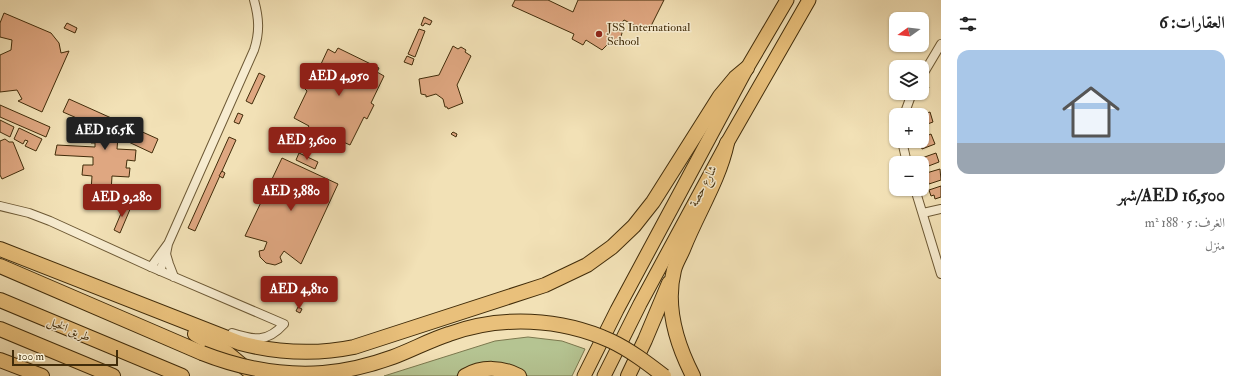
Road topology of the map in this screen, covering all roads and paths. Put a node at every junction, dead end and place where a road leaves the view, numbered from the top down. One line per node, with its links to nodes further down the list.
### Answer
1 (254, 0): 12 (street)
2 (787, 0): 6 (main road, شارع حصة)
3 (809, 0): 7 (main road, شارع حصة)
4 (941, 44): 5 (street)
5 (929, 64)
6 (747, 68): 23 (highway); 32 (main road, شارع حصة)
7 (727, 143): 17 (highway); 33 (main road, شارع حصة)
8 (917, 196): 11 (street)
9 (0, 206): 16 (street)
10 (941, 209): 11 (street)
11 (923, 213): 19 (street)
12 (168, 244): 14 (street); 16 (street)
13 (0, 249): 22 (highway)
14 (166, 254): 18 (street); 20 (street)
15 (0, 266): 35 (highway, bridge)
16 (150, 267): 18 (street)
17 (675, 269): 34 (highway); 36 (highway)
18 (160, 271): 20 (street)
19 (941, 274)
20 (174, 277): 23 (street)
21 (0, 300): 28 (highway, طريق الخيل)
22 (145, 306): 23 (highway); 29 (highway)
23 (202, 328)
24 (0, 329): 27 (highway)
25 (0, 360): 26 (highway)
26 (42, 376)
27 (113, 376)
28 (182, 376)
29 (255, 376)
30 (465, 376): 31 (highway)
31 (519, 376)
32 (584, 376)
33 (604, 376)
34 (628, 376)
35 (664, 376)
36 (693, 376)

